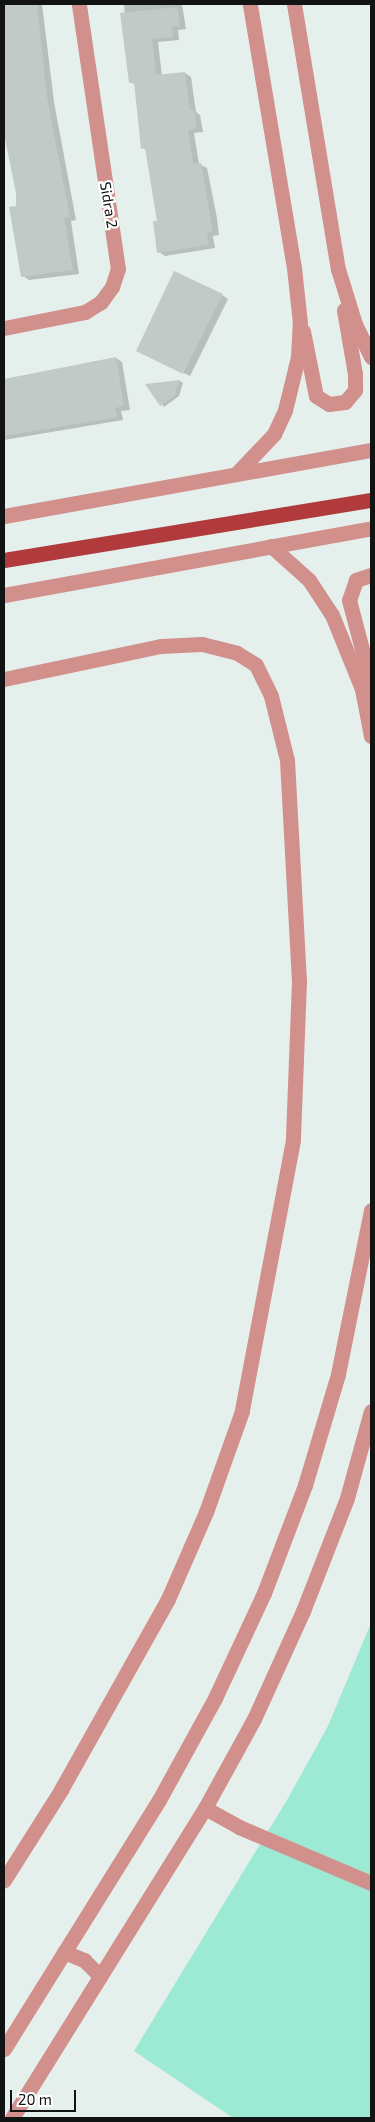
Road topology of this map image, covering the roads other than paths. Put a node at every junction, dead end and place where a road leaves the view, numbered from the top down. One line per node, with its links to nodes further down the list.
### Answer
1 (79, 4): 6 (street, Sidra 2)
2 (250, 4): 5 (street)
3 (294, 4): 4 (street)
4 (344, 294): 5 (street); 7 (street)
5 (300, 323): 9 (street)
6 (4, 328)
7 (371, 357)
8 (371, 450): 9 (street)
9 (237, 473): 11 (street)
10 (371, 500): 14 (main road)
11 (4, 516)
12 (371, 528): 13 (street)
13 (271, 546): 16 (street); 19 (street)
14 (4, 560)
15 (371, 575): 18 (street)
16 (4, 595)
17 (4, 679): 23 (street)
18 (371, 683)
19 (371, 728)
20 (371, 1210): 25 (street)
21 (371, 1411): 22 (street)
22 (205, 1808): 24 (street); 26 (street)
23 (4, 1880)
24 (371, 1883)
25 (64, 1952): 26 (street); 27 (street)
26 (100, 1976): 28 (street)
27 (4, 2049)
28 (12, 2118)

